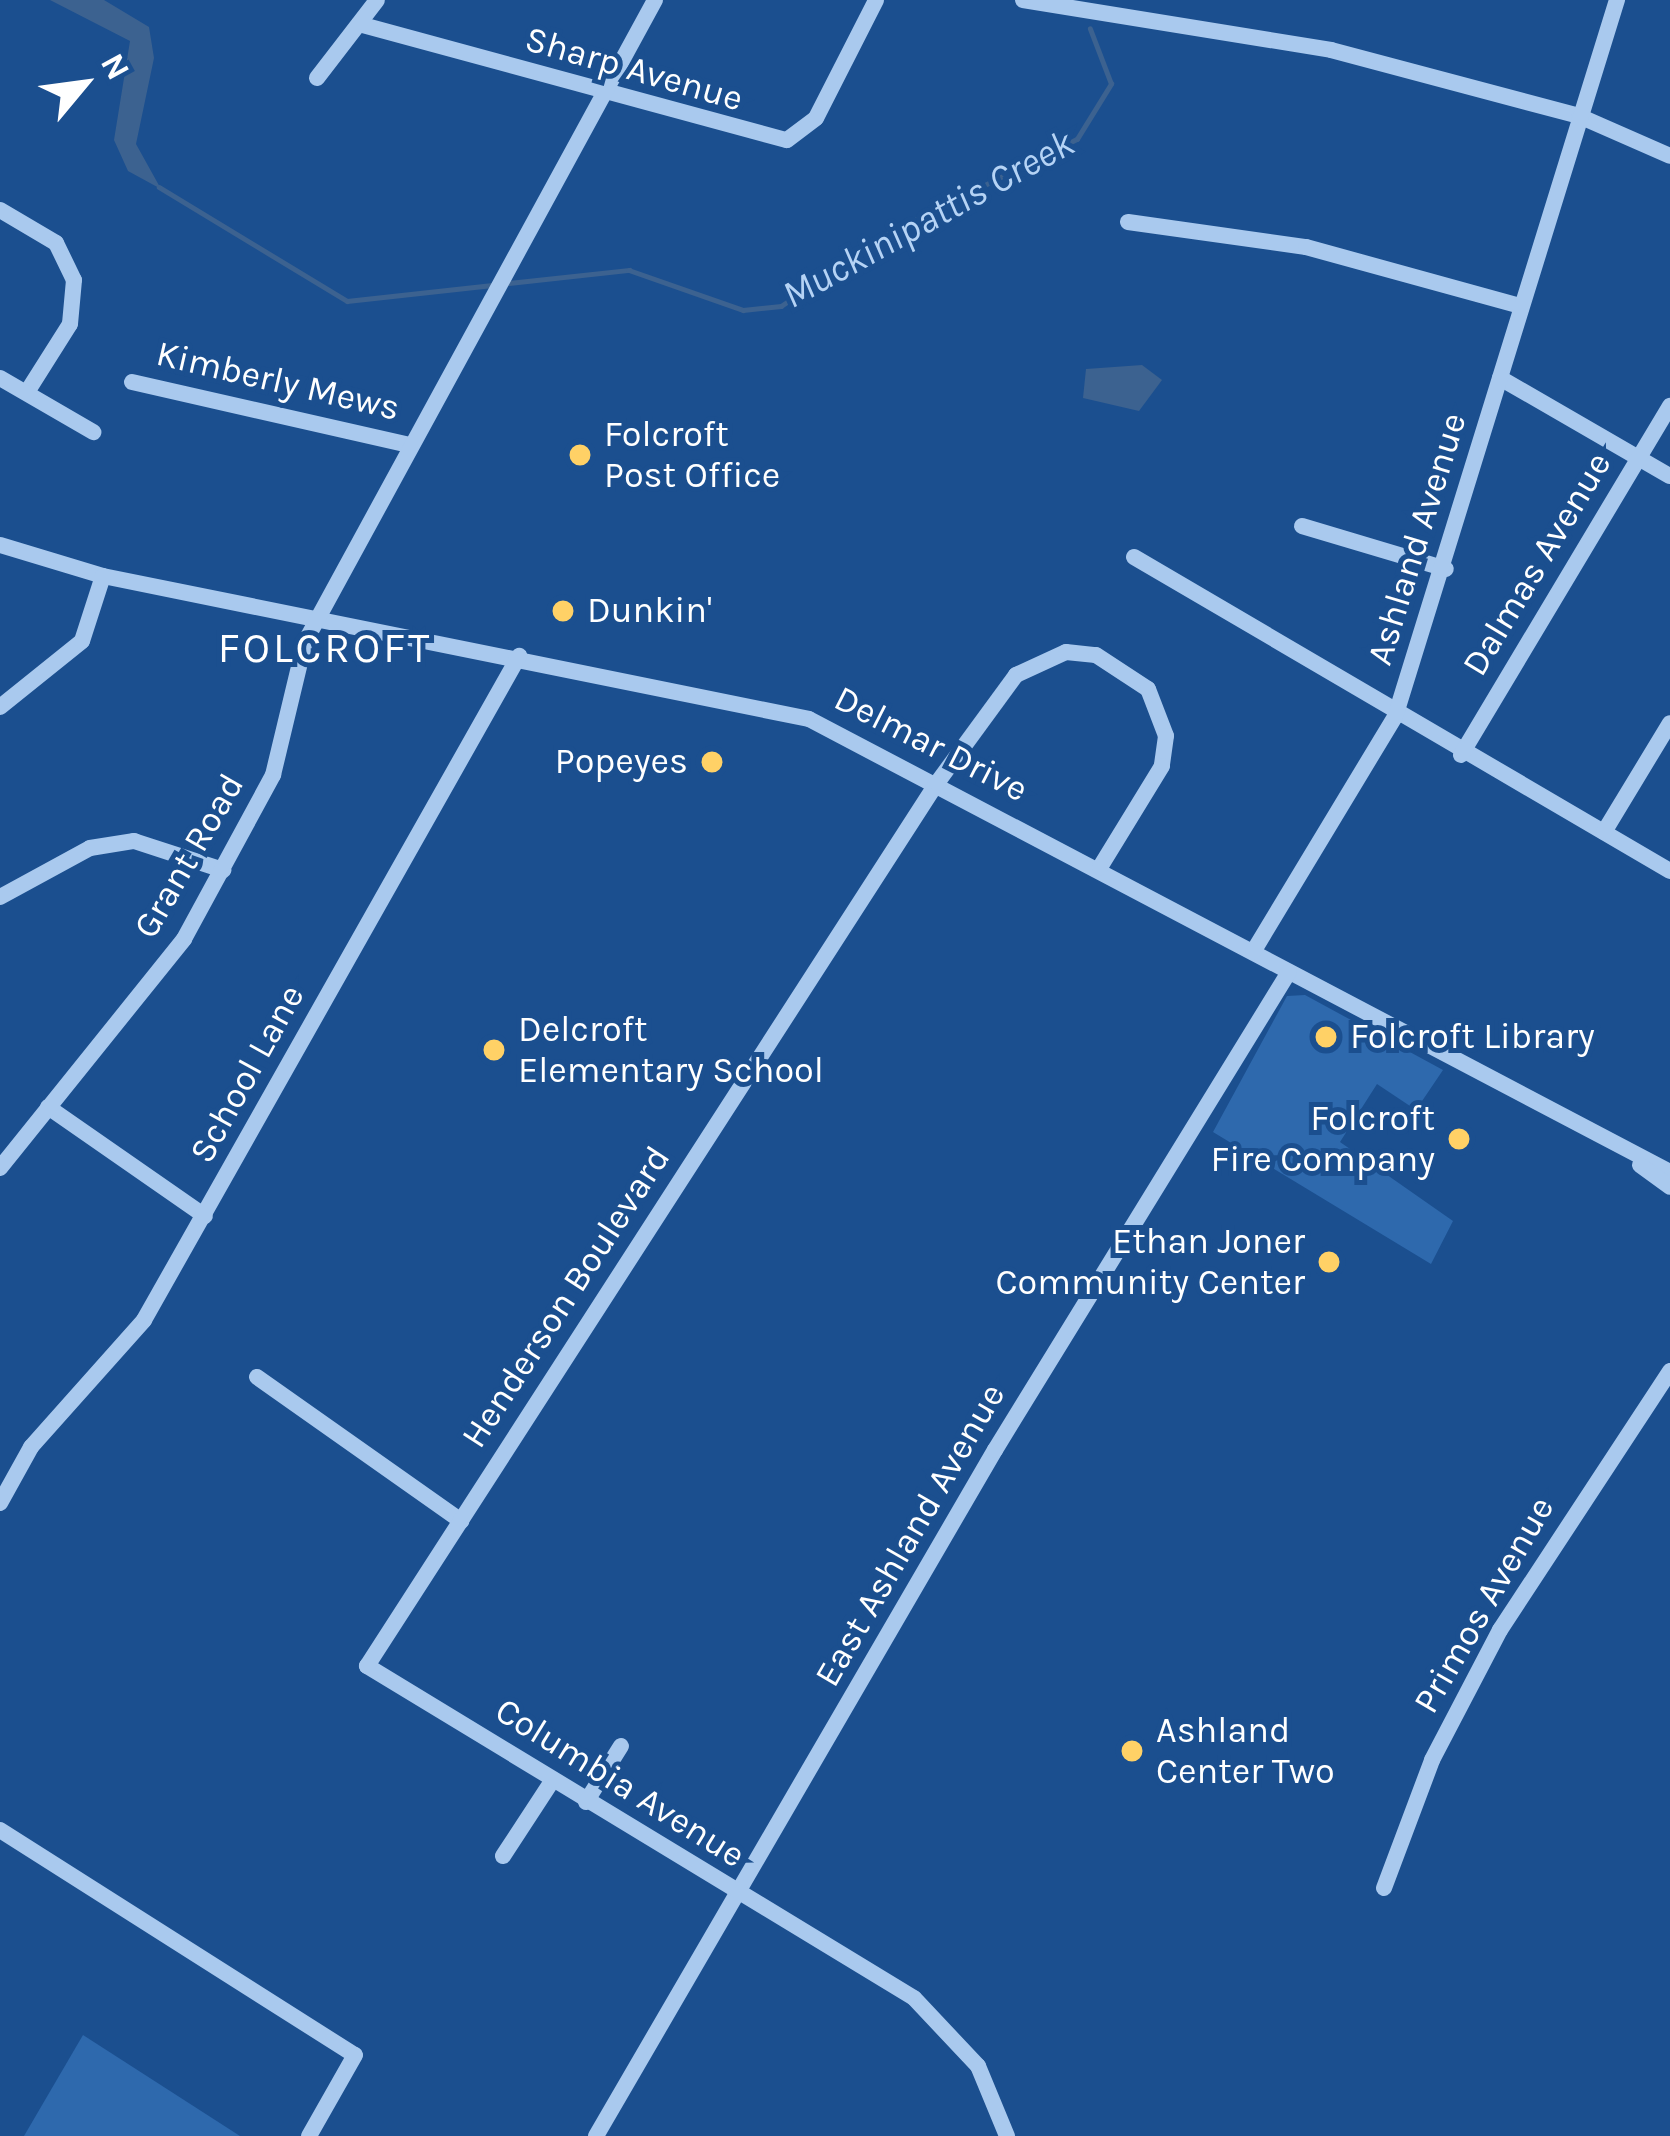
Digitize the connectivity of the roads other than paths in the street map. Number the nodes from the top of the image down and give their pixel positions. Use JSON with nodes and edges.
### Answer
{"nodes":[{"id":1,"x":377,"y":0,"type":"edge"},
{"id":2,"x":655,"y":0,"type":"edge"},
{"id":3,"x":876,"y":0,"type":"edge"},
{"id":4,"x":1023,"y":0,"type":"edge"},
{"id":5,"x":1617,"y":0,"type":"edge"},
{"id":6,"x":359,"y":24,"type":"junction"},
{"id":7,"x":317,"y":78,"type":"dead end"},
{"id":8,"x":601,"y":97,"type":"junction"},
{"id":9,"x":1579,"y":116,"type":"junction"},
{"id":10,"x":1670,"y":157,"type":"edge"},
{"id":11,"x":0,"y":210,"type":"edge"},
{"id":12,"x":1128,"y":222,"type":"dead end"},
{"id":13,"x":1517,"y":305,"type":"junction"},
{"id":14,"x":0,"y":378,"type":"edge"},
{"id":15,"x":1500,"y":378,"type":"junction"},
{"id":16,"x":132,"y":382,"type":"dead end"},
{"id":17,"x":27,"y":392,"type":"junction"},
{"id":18,"x":1670,"y":406,"type":"edge"},
{"id":19,"x":93,"y":432,"type":"dead end"},
{"id":20,"x":410,"y":445,"type":"junction"},
{"id":21,"x":1640,"y":457,"type":"junction"},
{"id":22,"x":1670,"y":476,"type":"edge"},
{"id":23,"x":1302,"y":526,"type":"dead end"},
{"id":24,"x":0,"y":545,"type":"edge"},
{"id":25,"x":1134,"y":557,"type":"dead end"},
{"id":26,"x":1446,"y":569,"type":"junction"},
{"id":27,"x":103,"y":576,"type":"junction"},
{"id":28,"x":318,"y":617,"type":"junction"},
{"id":29,"x":519,"y":656,"type":"junction"},
{"id":30,"x":0,"y":707,"type":"edge"},
{"id":31,"x":1395,"y":717,"type":"junction"},
{"id":32,"x":1670,"y":723,"type":"edge"},
{"id":33,"x":1461,"y":754,"type":"junction"},
{"id":34,"x":937,"y":783,"type":"junction"},
{"id":35,"x":1604,"y":832,"type":"junction"},
{"id":36,"x":1100,"y":867,"type":"junction"},
{"id":37,"x":223,"y":870,"type":"junction"},
{"id":38,"x":1670,"y":871,"type":"edge"},
{"id":39,"x":0,"y":897,"type":"edge"},
{"id":40,"x":1253,"y":952,"type":"junction"},
{"id":41,"x":1289,"y":972,"type":"junction"},
{"id":42,"x":48,"y":1107,"type":"junction"},
{"id":43,"x":1625,"y":1153,"type":"junction"},
{"id":44,"x":0,"y":1168,"type":"edge"},
{"id":45,"x":1670,"y":1172,"type":"edge"},
{"id":46,"x":1670,"y":1187,"type":"edge"},
{"id":47,"x":205,"y":1216,"type":"junction"},
{"id":48,"x":1670,"y":1371,"type":"edge"},
{"id":49,"x":257,"y":1377,"type":"dead end"},
{"id":50,"x":0,"y":1503,"type":"edge"},
{"id":51,"x":461,"y":1520,"type":"junction"},
{"id":52,"x":368,"y":1666,"type":"joint"},
{"id":53,"x":621,"y":1746,"type":"dead end"},
{"id":54,"x":552,"y":1780,"type":"junction"},
{"id":55,"x":586,"y":1802,"type":"junction"},
{"id":56,"x":0,"y":1830,"type":"edge"},
{"id":57,"x":503,"y":1856,"type":"dead end"},
{"id":58,"x":1384,"y":1888,"type":"dead end"},
{"id":59,"x":742,"y":1896,"type":"junction"},
{"id":60,"x":309,"y":2136,"type":"edge"},
{"id":61,"x":596,"y":2136,"type":"edge"},
{"id":62,"x":1007,"y":2136,"type":"edge"}],
"edges":[{"from":1,"to":6,"type":"street"},
{"from":2,"to":8,"type":"street","name":"Grant Road"},
{"from":3,"to":8,"type":"street","name":"Sharp Avenue"},
{"from":4,"to":9,"type":"street"},
{"from":5,"to":9,"type":"street"},
{"from":6,"to":7,"type":"street"},
{"from":6,"to":8,"type":"street","name":"Sharp Avenue"},
{"from":8,"to":20,"type":"street","name":"Grant Road"},
{"from":9,"to":10,"type":"street"},
{"from":9,"to":13,"type":"street","name":"Ashland Avenue"},
{"from":11,"to":17,"type":"street"},
{"from":12,"to":13,"type":"street"},
{"from":13,"to":15,"type":"street","name":"Ashland Avenue"},
{"from":14,"to":17,"type":"street"},
{"from":15,"to":21,"type":"street"},
{"from":15,"to":26,"type":"street","name":"Ashland Avenue"},
{"from":16,"to":20,"type":"street","name":"Kimberly Mews"},
{"from":17,"to":19,"type":"street"},
{"from":18,"to":21,"type":"street","name":"Dalmas Avenue"},
{"from":20,"to":28,"type":"street","name":"Grant Road"},
{"from":21,"to":22,"type":"street"},
{"from":21,"to":33,"type":"street","name":"Dalmas Avenue"},
{"from":23,"to":26,"type":"street"},
{"from":24,"to":27,"type":"street","name":"Delmar Drive"},
{"from":25,"to":31,"type":"street"},
{"from":26,"to":31,"type":"street","name":"Ashland Avenue"},
{"from":27,"to":28,"type":"street","name":"Delmar Drive"},
{"from":27,"to":30,"type":"street"},
{"from":28,"to":29,"type":"street","name":"Delmar Drive"},
{"from":28,"to":37,"type":"street","name":"Grant Road"},
{"from":29,"to":34,"type":"street","name":"Delmar Drive"},
{"from":29,"to":47,"type":"street","name":"School Lane"},
{"from":31,"to":33,"type":"street"},
{"from":31,"to":40,"type":"street","name":"Ashland Avenue"},
{"from":32,"to":35,"type":"street"},
{"from":33,"to":35,"type":"street"},
{"from":34,"to":36,"type":"street","name":"Delmar Drive"},
{"from":34,"to":36,"type":"street","name":"Henderson Boulevard"},
{"from":34,"to":51,"type":"street","name":"Henderson Boulevard"},
{"from":35,"to":38,"type":"street"},
{"from":36,"to":40,"type":"street","name":"Delmar Drive"},
{"from":37,"to":39,"type":"street"},
{"from":37,"to":42,"type":"street","name":"Grant Road"},
{"from":40,"to":41,"type":"street","name":"Delmar Drive"},
{"from":41,"to":43,"type":"street","name":"Delmar Drive"},
{"from":41,"to":59,"type":"street","name":"East Ashland Avenue"},
{"from":42,"to":44,"type":"street","name":"Grant Road"},
{"from":42,"to":47,"type":"street"},
{"from":43,"to":45,"type":"street","name":"Delmar Drive"},
{"from":43,"to":46,"type":"street","name":"Delmar Drive"},
{"from":47,"to":50,"type":"street","name":"School Lane"},
{"from":48,"to":58,"type":"street","name":"Primos Avenue"},
{"from":49,"to":51,"type":"street"},
{"from":51,"to":52,"type":"street","name":"Henderson Boulevard"},
{"from":52,"to":54,"type":"street","name":"Columbia Avenue"},
{"from":53,"to":55,"type":"street"},
{"from":54,"to":55,"type":"street","name":"Columbia Avenue"},
{"from":54,"to":57,"type":"street"},
{"from":55,"to":59,"type":"street","name":"Columbia Avenue"},
{"from":56,"to":60,"type":"street"},
{"from":59,"to":61,"type":"street","name":"East Ashland Avenue"},
{"from":59,"to":62,"type":"street","name":"Columbia Avenue"}]}
